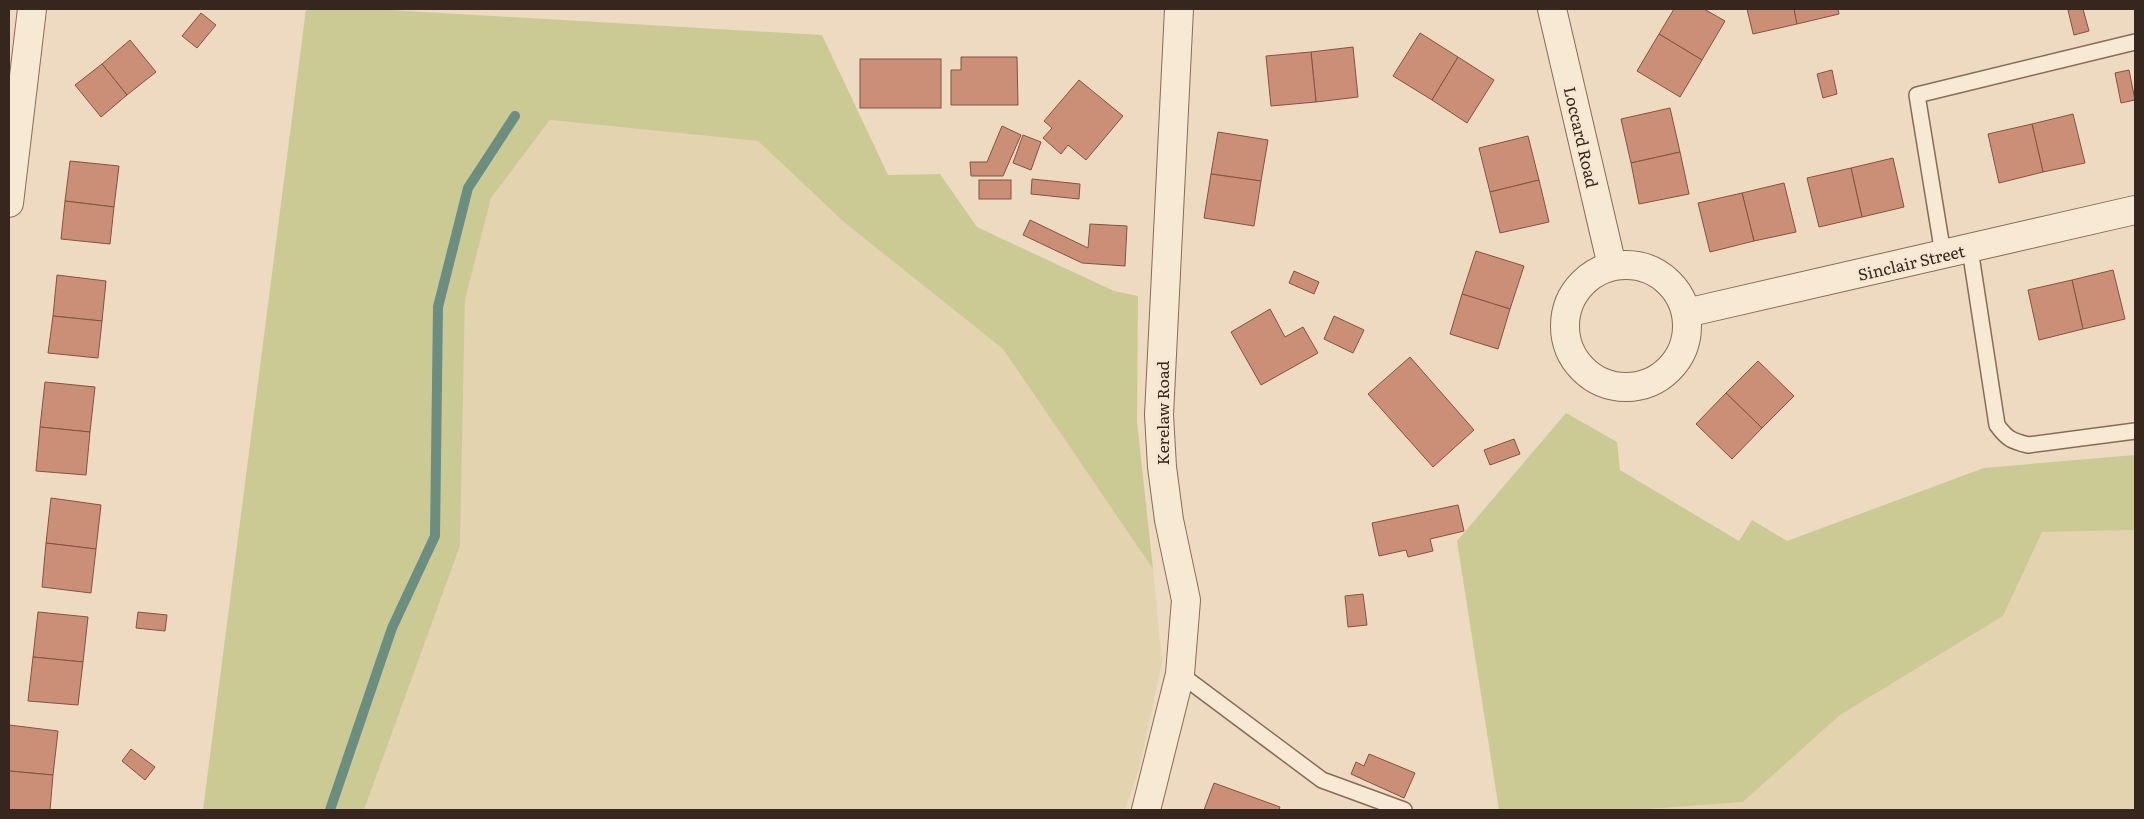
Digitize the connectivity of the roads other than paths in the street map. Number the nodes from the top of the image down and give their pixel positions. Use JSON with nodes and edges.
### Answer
{"nodes":[{"id":1,"x":32,"y":9,"type":"edge"},
{"id":2,"x":1179,"y":9,"type":"edge"},
{"id":3,"x":1552,"y":9,"type":"edge"},
{"id":4,"x":2135,"y":42,"type":"edge"},
{"id":5,"x":9,"y":202,"type":"edge"},
{"id":6,"x":2135,"y":210,"type":"edge"},
{"id":7,"x":1970,"y":249,"type":"junction"},
{"id":8,"x":1943,"y":254,"type":"junction"},
{"id":9,"x":1612,"y":266,"type":"junction"},
{"id":10,"x":1686,"y":313,"type":"junction"},
{"id":11,"x":2135,"y":431,"type":"edge"},
{"id":12,"x":1180,"y":674,"type":"junction"},
{"id":13,"x":1146,"y":810,"type":"edge"},
{"id":14,"x":1404,"y":810,"type":"edge"}],
"edges":[{"from":1,"to":5,"type":"street"},
{"from":2,"to":12,"type":"street","name":"Kerelaw Road"},
{"from":3,"to":9,"type":"street","name":"Loccard Road"},
{"from":4,"to":8,"type":"lane"},
{"from":6,"to":7,"type":"street","name":"Sinclair Street"},
{"from":7,"to":8,"type":"street","name":"Sinclair Street"},
{"from":7,"to":11,"type":"lane"},
{"from":8,"to":10,"type":"street","name":"Sinclair Street"},
{"from":9,"to":10,"type":"street"},
{"from":9,"to":10,"type":"street"},
{"from":12,"to":13,"type":"street","name":"Kerelaw Road"},
{"from":12,"to":14,"type":"lane"}]}
